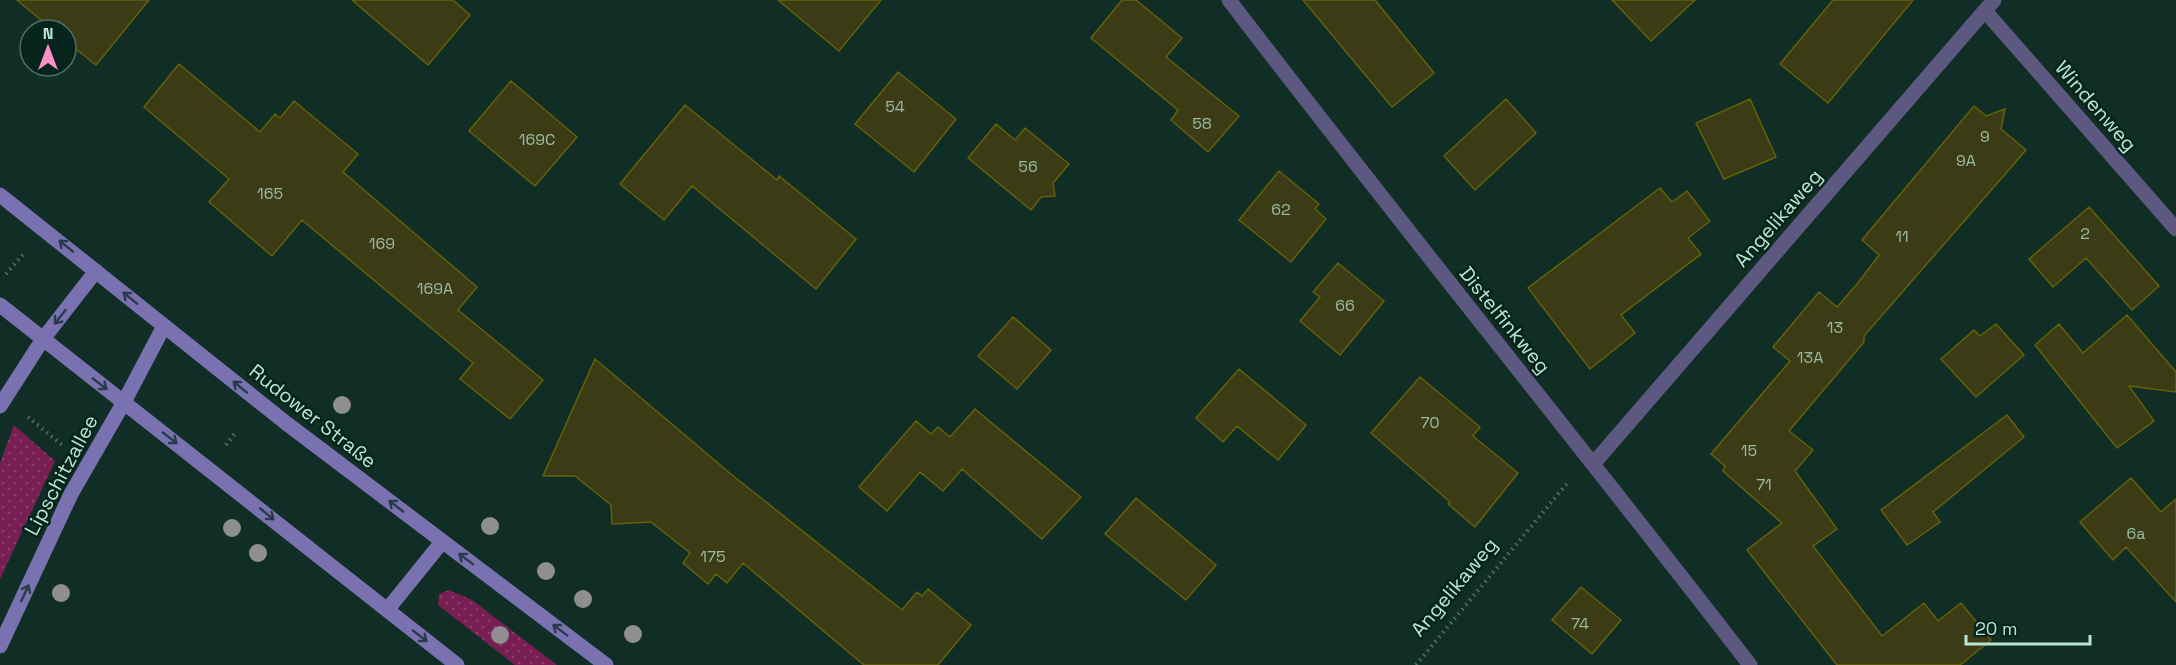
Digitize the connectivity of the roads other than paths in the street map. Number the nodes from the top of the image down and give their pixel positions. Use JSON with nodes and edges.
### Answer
{"nodes":[{"id":1,"x":1229,"y":0,"type":"edge"},
{"id":2,"x":1989,"y":5,"type":"edge"},
{"id":3,"x":0,"y":195,"type":"edge"},
{"id":4,"x":2176,"y":229,"type":"edge"},
{"id":5,"x":96,"y":271,"type":"junction"},
{"id":6,"x":0,"y":305,"type":"edge"},
{"id":7,"x":164,"y":326,"type":"junction"},
{"id":8,"x":43,"y":339,"type":"junction"},
{"id":9,"x":124,"y":402,"type":"junction"},
{"id":10,"x":0,"y":406,"type":"edge"},
{"id":11,"x":1594,"y":464,"type":"junction"},
{"id":12,"x":442,"y":542,"type":"junction"},
{"id":13,"x":387,"y":610,"type":"junction"},
{"id":14,"x":0,"y":646,"type":"edge"},
{"id":15,"x":457,"y":665,"type":"edge"},
{"id":16,"x":606,"y":665,"type":"edge"},
{"id":17,"x":1750,"y":665,"type":"edge"}],
"edges":[{"from":1,"to":11,"type":"street","name":"Distelfinkweg"},
{"from":2,"to":4,"type":"street","name":"Windenweg"},
{"from":2,"to":11,"type":"street","name":"Angelikaweg"},
{"from":5,"to":3,"type":"main road","name":"Rudower Straße","one_way":true},
{"from":7,"to":5,"type":"main road","name":"Rudower Straße","one_way":true},
{"from":5,"to":8,"type":"main road","one_way":true},
{"from":6,"to":8,"type":"main road"},
{"from":7,"to":9,"type":"main road","name":"Lipschitzallee"},
{"from":12,"to":7,"type":"main road","name":"Rudower Straße","one_way":true},
{"from":8,"to":9,"type":"main road","one_way":true},
{"from":8,"to":10,"type":"main road"},
{"from":9,"to":13,"type":"main road","one_way":true},
{"from":14,"to":9,"type":"main road","name":"Lipschitzallee","one_way":true},
{"from":11,"to":17,"type":"street","name":"Distelfinkweg"},
{"from":12,"to":13,"type":"main road"},
{"from":16,"to":12,"type":"main road","name":"Rudower Straße","one_way":true},
{"from":13,"to":15,"type":"main road","one_way":true}]}
